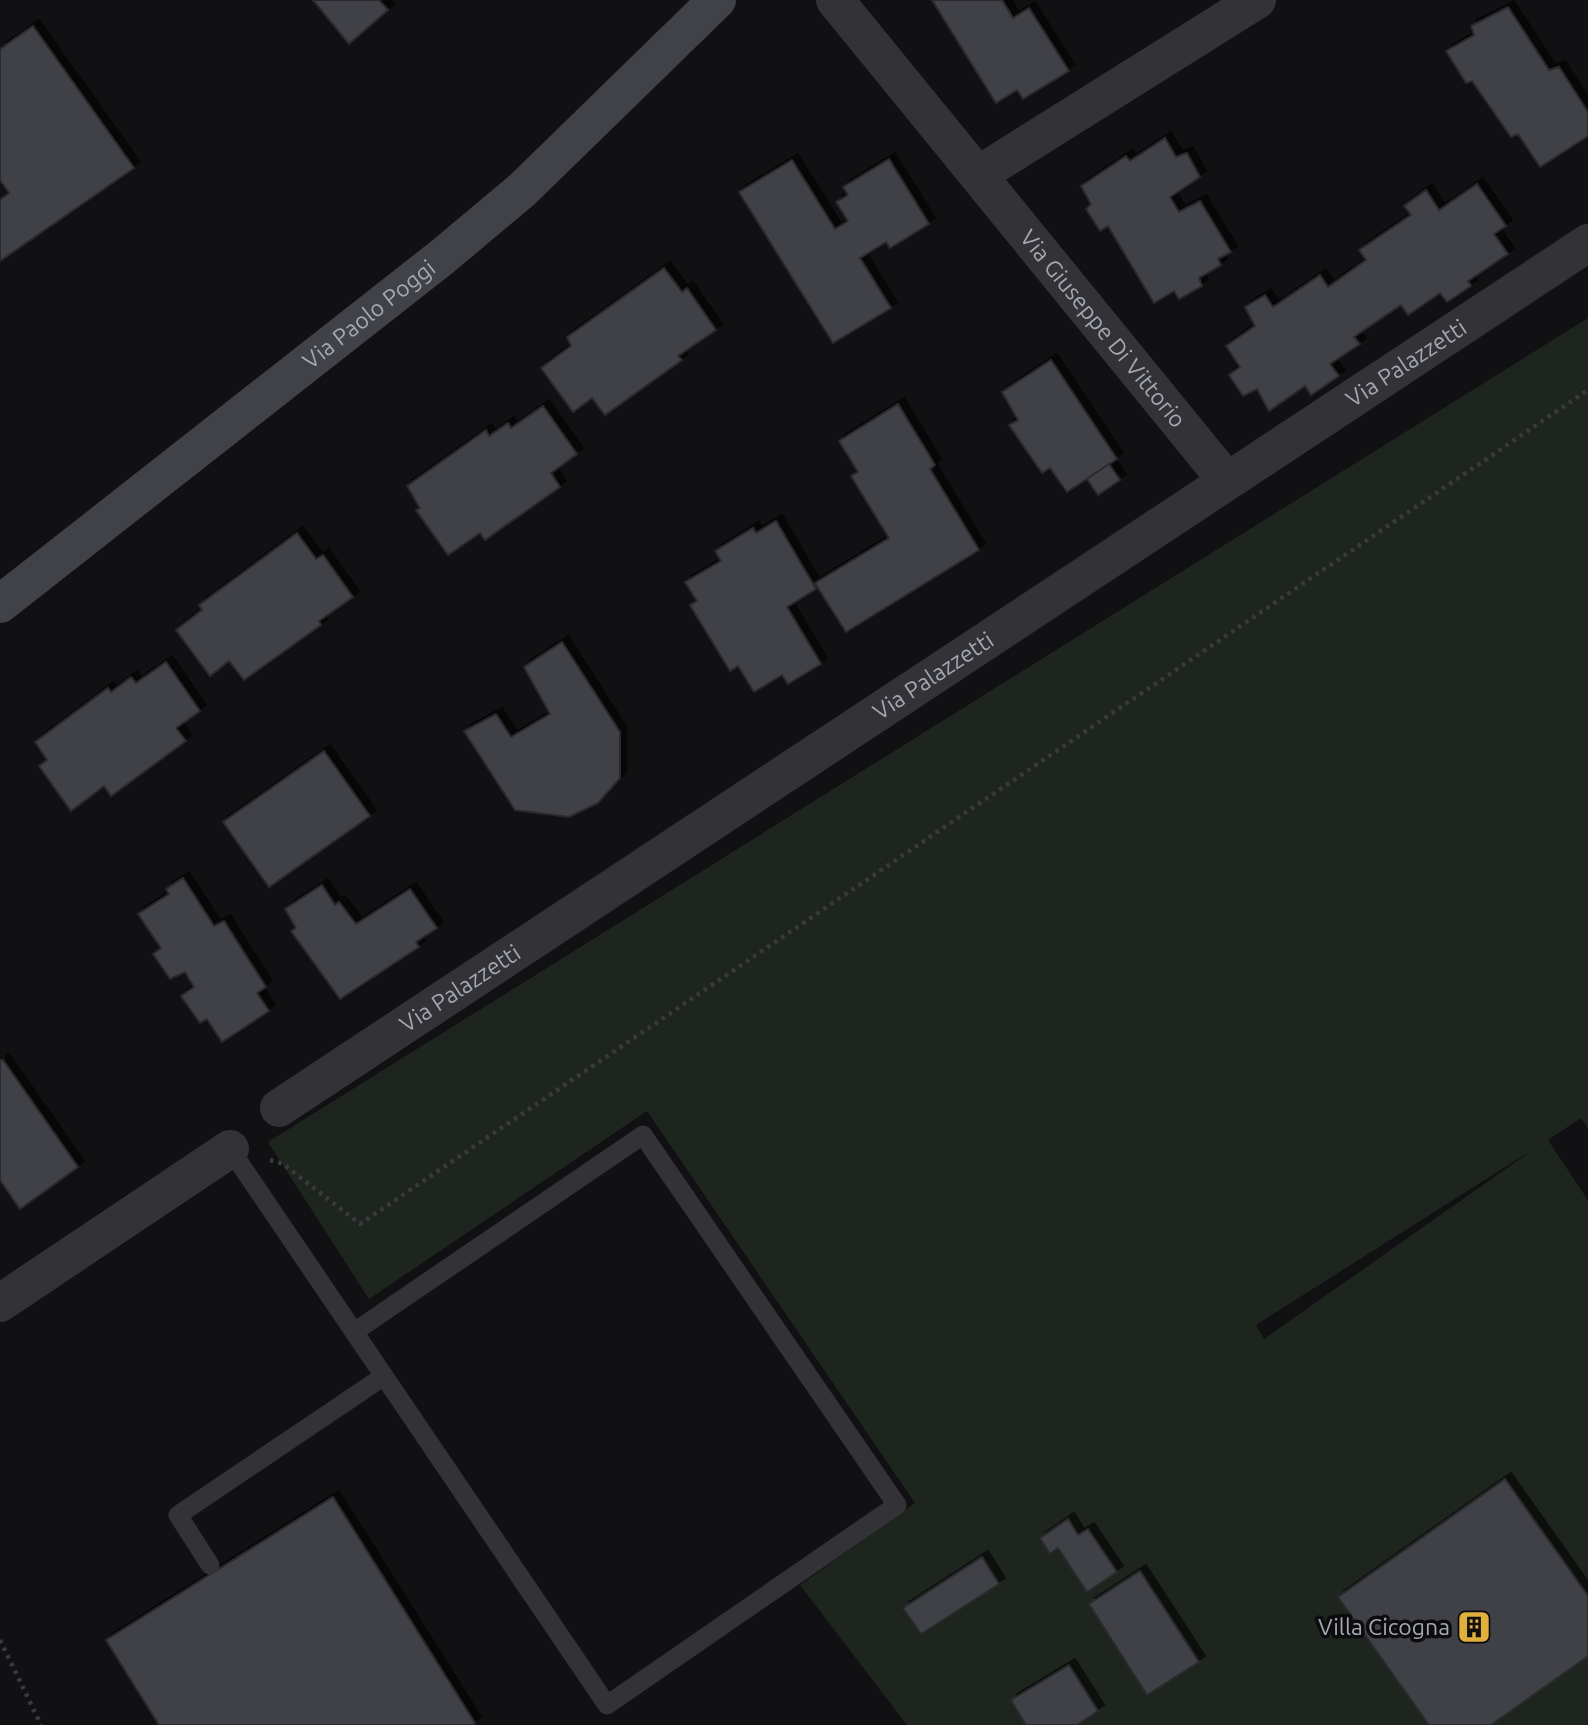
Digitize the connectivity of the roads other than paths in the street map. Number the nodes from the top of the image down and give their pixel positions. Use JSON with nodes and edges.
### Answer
{"nodes":[{"id":1,"x":717,"y":0,"type":"edge"},
{"id":2,"x":835,"y":0,"type":"edge"},
{"id":3,"x":1256,"y":0,"type":"edge"},
{"id":4,"x":978,"y":175,"type":"junction"},
{"id":5,"x":1588,"y":243,"type":"edge"},
{"id":6,"x":1227,"y":481,"type":"junction"},
{"id":7,"x":0,"y":604,"type":"edge"},
{"id":8,"x":279,"y":1108,"type":"dead end"},
{"id":9,"x":230,"y":1149,"type":"joint"},
{"id":10,"x":0,"y":1303,"type":"edge"},
{"id":11,"x":354,"y":1332,"type":"junction"},
{"id":12,"x":384,"y":1376,"type":"junction"},
{"id":13,"x":210,"y":1565,"type":"dead end"}],
"edges":[{"from":1,"to":7,"type":"main road","name":"Via Paolo Poggi"},
{"from":2,"to":4,"type":"street","name":"Via Giuseppe Di Vittorio"},
{"from":3,"to":4,"type":"street"},
{"from":4,"to":6,"type":"street","name":"Via Giuseppe Di Vittorio"},
{"from":5,"to":6,"type":"street","name":"Via Palazzetti"},
{"from":6,"to":8,"type":"street","name":"Via Palazzetti"},
{"from":9,"to":10,"type":"street"},
{"from":9,"to":11,"type":"lane"},
{"from":11,"to":12,"type":"lane"},
{"from":11,"to":12,"type":"lane"},
{"from":12,"to":13,"type":"lane"}]}
